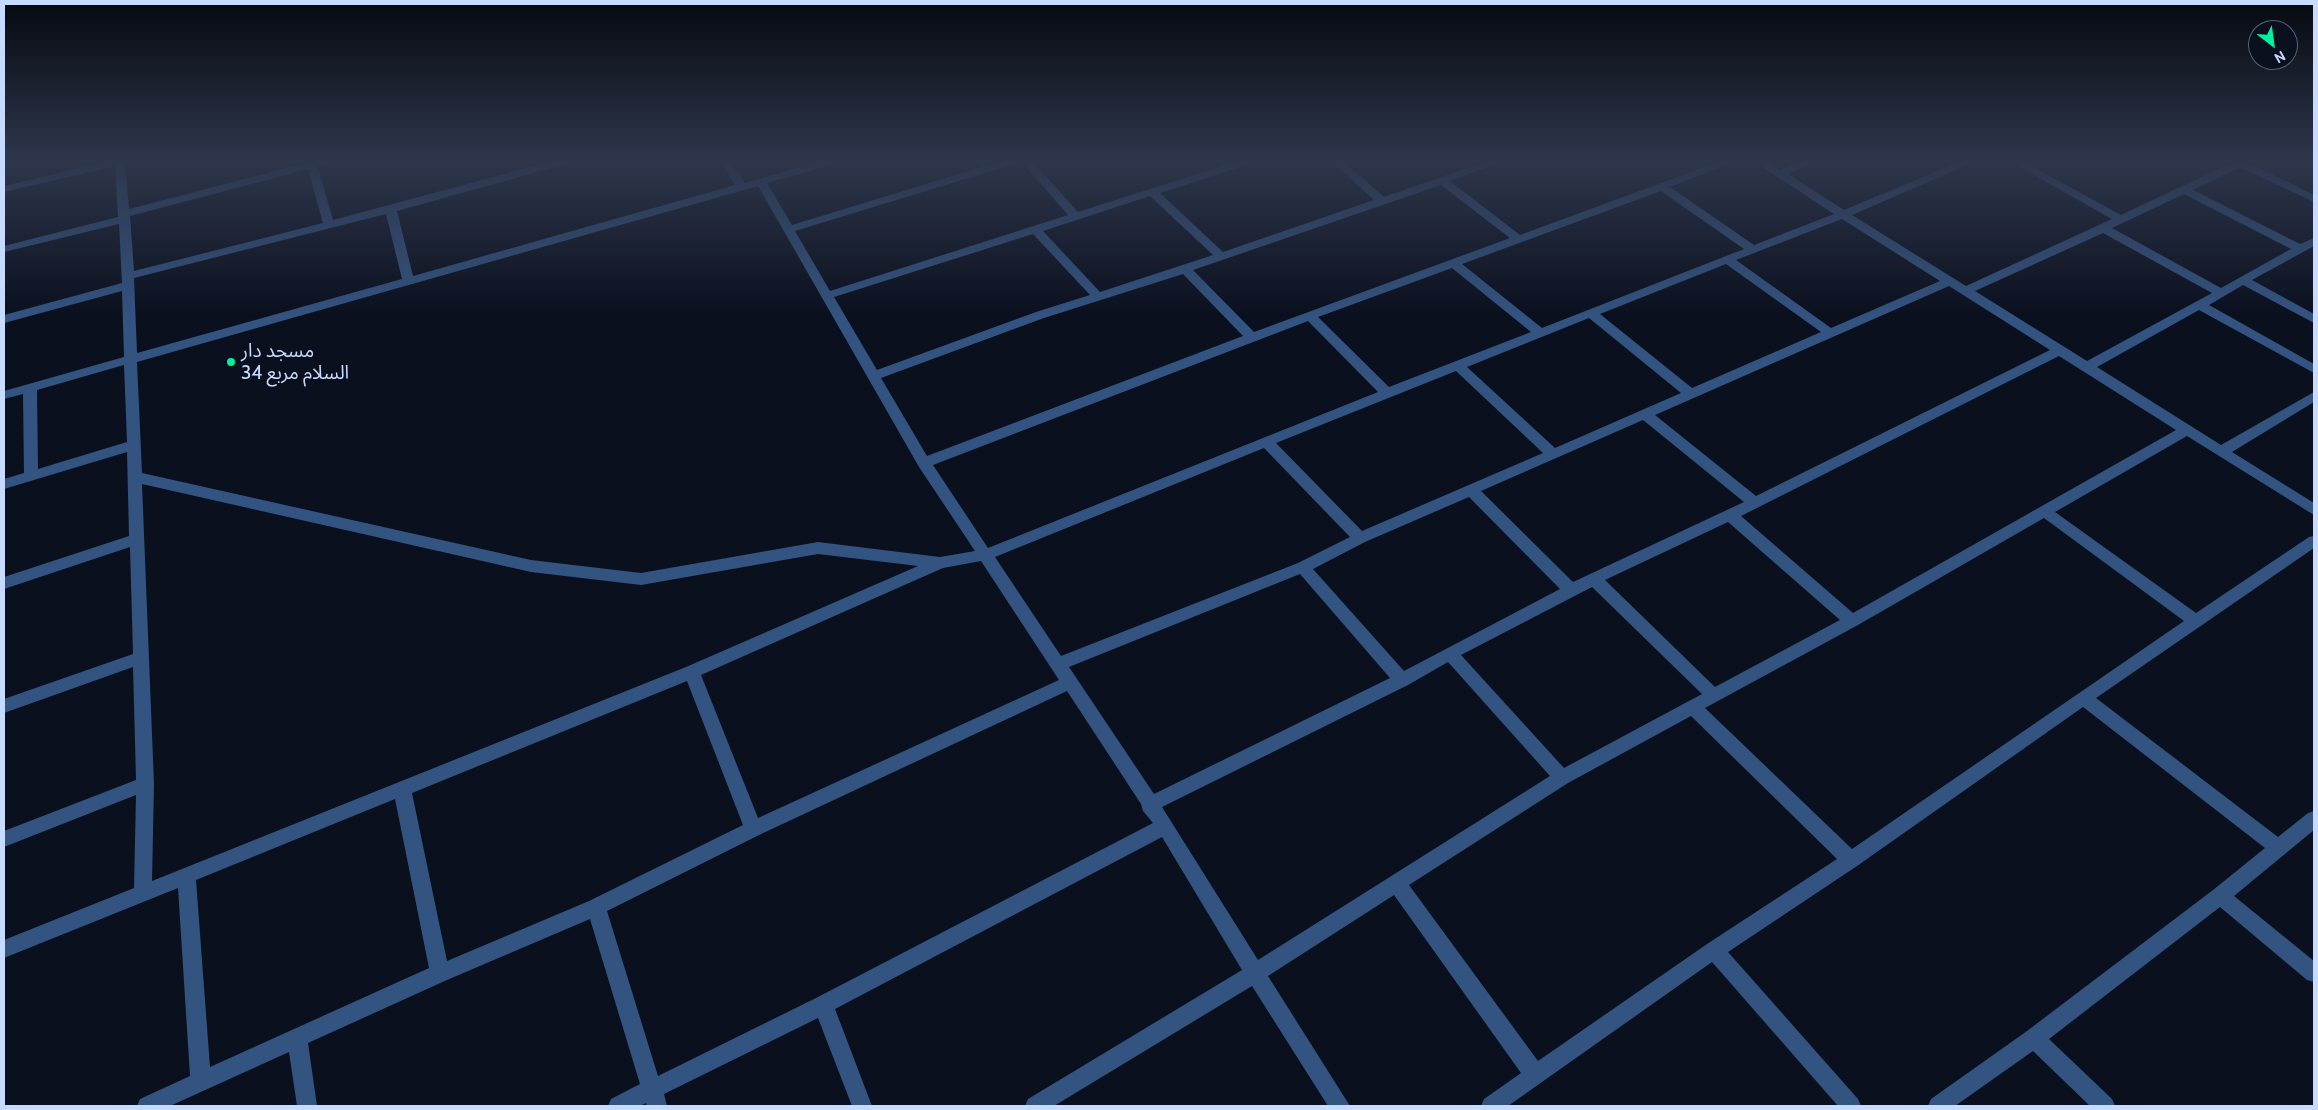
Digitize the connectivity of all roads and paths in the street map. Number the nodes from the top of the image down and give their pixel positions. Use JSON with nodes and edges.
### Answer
{"nodes":[{"id":1,"x":125,"y":214,"type":"edge"},
{"id":2,"x":137,"y":214,"type":"edge"},
{"id":3,"x":326,"y":214,"type":"edge"},
{"id":4,"x":372,"y":214,"type":"edge"},
{"id":5,"x":392,"y":214,"type":"edge"},
{"id":6,"x":646,"y":214,"type":"edge"},
{"id":7,"x":781,"y":214,"type":"edge"},
{"id":8,"x":841,"y":214,"type":"edge"},
{"id":9,"x":1082,"y":214,"type":"edge"},
{"id":10,"x":1176,"y":214,"type":"edge"},
{"id":11,"x":1345,"y":214,"type":"edge"},
{"id":12,"x":1485,"y":214,"type":"edge"},
{"id":13,"x":1588,"y":214,"type":"edge"},
{"id":14,"x":1701,"y":214,"type":"edge"},
{"id":15,"x":1844,"y":214,"type":"joint"},
{"id":16,"x":2111,"y":214,"type":"edge"},
{"id":17,"x":2131,"y":214,"type":"edge"},
{"id":18,"x":2231,"y":214,"type":"edge"},
{"id":19,"x":1075,"y":216,"type":"joint"},
{"id":20,"x":125,"y":217,"type":"junction"},
{"id":21,"x":2120,"y":219,"type":"junction"},
{"id":22,"x":329,"y":225,"type":"junction"},
{"id":23,"x":1035,"y":228,"type":"junction"},
{"id":24,"x":2103,"y":228,"type":"junction"},
{"id":25,"x":791,"y":229,"type":"junction"},
{"id":26,"x":1518,"y":239,"type":"junction"},
{"id":27,"x":2314,"y":241,"type":"edge"},
{"id":28,"x":4,"y":249,"type":"edge"},
{"id":29,"x":1752,"y":249,"type":"junction"},
{"id":30,"x":2300,"y":249,"type":"junction"},
{"id":31,"x":1221,"y":256,"type":"junction"},
{"id":32,"x":1728,"y":260,"type":"junction"},
{"id":33,"x":1454,"y":263,"type":"junction"},
{"id":34,"x":1186,"y":268,"type":"junction"},
{"id":35,"x":408,"y":280,"type":"junction"},
{"id":36,"x":128,"y":281,"type":"junction"},
{"id":37,"x":1950,"y":281,"type":"junction"},
{"id":38,"x":2244,"y":281,"type":"junction"},
{"id":39,"x":1964,"y":291,"type":"junction"},
{"id":40,"x":2220,"y":292,"type":"junction"},
{"id":41,"x":826,"y":296,"type":"junction"},
{"id":42,"x":1098,"y":297,"type":"junction"},
{"id":43,"x":2198,"y":304,"type":"junction"},
{"id":44,"x":1592,"y":314,"type":"junction"},
{"id":45,"x":1310,"y":316,"type":"junction"},
{"id":46,"x":4,"y":319,"type":"edge"},
{"id":47,"x":2314,"y":319,"type":"edge"},
{"id":48,"x":1830,"y":332,"type":"junction"},
{"id":49,"x":1540,"y":333,"type":"junction"},
{"id":50,"x":1252,"y":337,"type":"junction"},
{"id":51,"x":2060,"y":350,"type":"junction"},
{"id":52,"x":131,"y":358,"type":"junction"},
{"id":53,"x":1458,"y":366,"type":"junction"},
{"id":54,"x":2087,"y":367,"type":"junction"},
{"id":55,"x":2314,"y":369,"type":"edge"},
{"id":56,"x":873,"y":376,"type":"junction"},
{"id":57,"x":30,"y":388,"type":"junction"},
{"id":58,"x":1387,"y":393,"type":"junction"},
{"id":59,"x":1690,"y":394,"type":"junction"},
{"id":60,"x":4,"y":395,"type":"edge"},
{"id":61,"x":2314,"y":396,"type":"edge"},
{"id":62,"x":1645,"y":414,"type":"junction"},
{"id":63,"x":2187,"y":430,"type":"junction"},
{"id":64,"x":1267,"y":442,"type":"junction"},
{"id":65,"x":134,"y":445,"type":"junction"},
{"id":66,"x":2221,"y":452,"type":"junction"},
{"id":67,"x":1554,"y":454,"type":"junction"},
{"id":68,"x":924,"y":463,"type":"junction"},
{"id":69,"x":31,"y":476,"type":"junction"},
{"id":70,"x":135,"y":477,"type":"junction"},
{"id":71,"x":4,"y":484,"type":"edge"},
{"id":72,"x":1471,"y":490,"type":"junction"},
{"id":73,"x":1755,"y":504,"type":"junction"},
{"id":74,"x":2314,"y":510,"type":"edge"},
{"id":75,"x":2045,"y":512,"type":"junction"},
{"id":76,"x":1730,"y":515,"type":"junction"},
{"id":77,"x":1360,"y":538,"type":"junction"},
{"id":78,"x":137,"y":539,"type":"junction"},
{"id":79,"x":2314,"y":541,"type":"edge"},
{"id":80,"x":985,"y":555,"type":"junction"},
{"id":81,"x":940,"y":563,"type":"junction"},
{"id":82,"x":1303,"y":567,"type":"junction"},
{"id":83,"x":1595,"y":580,"type":"junction"},
{"id":84,"x":4,"y":583,"type":"edge"},
{"id":85,"x":1571,"y":590,"type":"junction"},
{"id":86,"x":1852,"y":621,"type":"junction"},
{"id":87,"x":2197,"y":622,"type":"junction"},
{"id":88,"x":1450,"y":653,"type":"junction"},
{"id":89,"x":141,"y":658,"type":"junction"},
{"id":90,"x":1057,"y":666,"type":"junction"},
{"id":91,"x":692,"y":672,"type":"junction"},
{"id":92,"x":1402,"y":680,"type":"junction"},
{"id":93,"x":1069,"y":683,"type":"junction"},
{"id":94,"x":1714,"y":696,"type":"junction"},
{"id":95,"x":2083,"y":698,"type":"junction"},
{"id":96,"x":4,"y":706,"type":"edge"},
{"id":97,"x":1694,"y":708,"type":"junction"},
{"id":98,"x":1562,"y":778,"type":"junction"},
{"id":99,"x":145,"y":784,"type":"junction"},
{"id":100,"x":402,"y":788,"type":"junction"},
{"id":101,"x":1149,"y":805,"type":"junction"},
{"id":102,"x":2314,"y":819,"type":"edge"},
{"id":103,"x":1165,"y":826,"type":"junction"},
{"id":104,"x":752,"y":829,"type":"junction"},
{"id":105,"x":4,"y":838,"type":"edge"},
{"id":106,"x":2278,"y":848,"type":"junction"},
{"id":107,"x":1851,"y":860,"type":"junction"},
{"id":108,"x":186,"y":875,"type":"junction"},
{"id":109,"x":1396,"y":884,"type":"junction"},
{"id":110,"x":144,"y":892,"type":"junction"},
{"id":111,"x":2220,"y":896,"type":"junction"},
{"id":112,"x":596,"y":907,"type":"junction"},
{"id":113,"x":4,"y":949,"type":"edge"},
{"id":114,"x":1714,"y":950,"type":"junction"},
{"id":115,"x":440,"y":973,"type":"junction"},
{"id":116,"x":1254,"y":973,"type":"junction"},
{"id":117,"x":2314,"y":973,"type":"edge"},
{"id":118,"x":823,"y":1005,"type":"junction"},
{"id":119,"x":297,"y":1038,"type":"junction"},
{"id":120,"x":2034,"y":1038,"type":"junction"},
{"id":121,"x":1536,"y":1076,"type":"junction"},
{"id":122,"x":201,"y":1082,"type":"junction"},
{"id":123,"x":655,"y":1097,"type":"edge"},
{"id":124,"x":148,"y":1106,"type":"edge"},
{"id":125,"x":306,"y":1106,"type":"edge"},
{"id":126,"x":618,"y":1106,"type":"edge"},
{"id":127,"x":862,"y":1106,"type":"edge"},
{"id":128,"x":1035,"y":1106,"type":"edge"},
{"id":129,"x":1340,"y":1106,"type":"edge"},
{"id":130,"x":1491,"y":1106,"type":"edge"},
{"id":131,"x":1851,"y":1106,"type":"edge"},
{"id":132,"x":1938,"y":1106,"type":"edge"},
{"id":133,"x":2105,"y":1106,"type":"edge"}],
"edges":[{"from":1,"to":20,"type":"street"},
{"from":2,"to":20,"type":"street"},
{"from":3,"to":22,"type":"street"},
{"from":4,"to":22,"type":"street"},
{"from":5,"to":35,"type":"street"},
{"from":6,"to":35,"type":"street"},
{"from":7,"to":25,"type":"street"},
{"from":8,"to":25,"type":"street"},
{"from":9,"to":19,"type":"street"},
{"from":10,"to":31,"type":"street"},
{"from":11,"to":31,"type":"street"},
{"from":12,"to":26,"type":"street"},
{"from":13,"to":26,"type":"street"},
{"from":14,"to":29,"type":"street"},
{"from":15,"to":29,"type":"street"},
{"from":15,"to":37,"type":"street"},
{"from":16,"to":21,"type":"street"},
{"from":17,"to":21,"type":"street"},
{"from":18,"to":30,"type":"street"},
{"from":19,"to":23,"type":"street"},
{"from":20,"to":28,"type":"street"},
{"from":20,"to":36,"type":"street"},
{"from":21,"to":24,"type":"street"},
{"from":22,"to":36,"type":"street"},
{"from":23,"to":41,"type":"street"},
{"from":23,"to":42,"type":"street"},
{"from":24,"to":39,"type":"street"},
{"from":24,"to":40,"type":"street"},
{"from":25,"to":41,"type":"street"},
{"from":26,"to":33,"type":"street"},
{"from":27,"to":30,"type":"street"},
{"from":29,"to":32,"type":"street"},
{"from":30,"to":38,"type":"street"},
{"from":31,"to":34,"type":"street"},
{"from":32,"to":44,"type":"street"},
{"from":32,"to":48,"type":"street"},
{"from":33,"to":45,"type":"street"},
{"from":33,"to":49,"type":"street"},
{"from":34,"to":42,"type":"street"},
{"from":34,"to":50,"type":"street"},
{"from":35,"to":52,"type":"street"},
{"from":36,"to":46,"type":"street"},
{"from":36,"to":52,"type":"street"},
{"from":37,"to":39,"type":"street"},
{"from":37,"to":48,"type":"street"},
{"from":38,"to":40,"type":"street"},
{"from":38,"to":47,"type":"street"},
{"from":39,"to":51,"type":"street"},
{"from":40,"to":43,"type":"street"},
{"from":41,"to":56,"type":"street"},
{"from":42,"to":56,"type":"street"},
{"from":43,"to":54,"type":"street"},
{"from":43,"to":55,"type":"street"},
{"from":44,"to":49,"type":"street"},
{"from":44,"to":59,"type":"street"},
{"from":45,"to":50,"type":"street"},
{"from":45,"to":58,"type":"street"},
{"from":48,"to":59,"type":"street"},
{"from":49,"to":53,"type":"street"},
{"from":50,"to":68,"type":"street"},
{"from":51,"to":54,"type":"street"},
{"from":51,"to":73,"type":"street"},
{"from":52,"to":57,"type":"street"},
{"from":52,"to":65,"type":"street"},
{"from":53,"to":58,"type":"street"},
{"from":53,"to":67,"type":"street"},
{"from":54,"to":63,"type":"street"},
{"from":56,"to":68,"type":"street"},
{"from":57,"to":60,"type":"street"},
{"from":57,"to":69,"type":"street"},
{"from":58,"to":64,"type":"street"},
{"from":59,"to":62,"type":"street"},
{"from":61,"to":66,"type":"street"},
{"from":62,"to":67,"type":"street"},
{"from":62,"to":73,"type":"street"},
{"from":63,"to":66,"type":"street"},
{"from":63,"to":75,"type":"street"},
{"from":64,"to":77,"type":"street"},
{"from":64,"to":80,"type":"street"},
{"from":65,"to":69,"type":"street"},
{"from":65,"to":70,"type":"street"},
{"from":66,"to":74,"type":"street"},
{"from":67,"to":72,"type":"street"},
{"from":68,"to":80,"type":"street"},
{"from":69,"to":71,"type":"street"},
{"from":70,"to":78,"type":"street"},
{"from":70,"to":81,"type":"street"},
{"from":72,"to":77,"type":"street"},
{"from":72,"to":85,"type":"street"},
{"from":73,"to":76,"type":"street"},
{"from":75,"to":86,"type":"street"},
{"from":75,"to":87,"type":"street"},
{"from":76,"to":83,"type":"street"},
{"from":76,"to":86,"type":"street"},
{"from":77,"to":82,"type":"street"},
{"from":78,"to":84,"type":"street"},
{"from":78,"to":89,"type":"street"},
{"from":79,"to":87,"type":"street"},
{"from":80,"to":81,"type":"street"},
{"from":80,"to":90,"type":"street"},
{"from":81,"to":91,"type":"street"},
{"from":82,"to":90,"type":"street"},
{"from":82,"to":92,"type":"street"},
{"from":83,"to":85,"type":"street"},
{"from":83,"to":94,"type":"street"},
{"from":85,"to":88,"type":"street"},
{"from":86,"to":94,"type":"street"},
{"from":87,"to":95,"type":"street"},
{"from":88,"to":92,"type":"street"},
{"from":88,"to":98,"type":"street"},
{"from":89,"to":96,"type":"street"},
{"from":89,"to":99,"type":"street"},
{"from":90,"to":93,"type":"street"},
{"from":91,"to":100,"type":"street"},
{"from":91,"to":104,"type":"street"},
{"from":92,"to":101,"type":"street"},
{"from":93,"to":101,"type":"street"},
{"from":93,"to":104,"type":"street"},
{"from":94,"to":97,"type":"street"},
{"from":95,"to":106,"type":"street"},
{"from":95,"to":107,"type":"street"},
{"from":97,"to":98,"type":"street"},
{"from":97,"to":107,"type":"street"},
{"from":98,"to":109,"type":"street"},
{"from":99,"to":105,"type":"street"},
{"from":99,"to":110,"type":"street"},
{"from":100,"to":108,"type":"street"},
{"from":100,"to":115,"type":"street"},
{"from":101,"to":103,"type":"street"},
{"from":102,"to":106,"type":"street"},
{"from":103,"to":116,"type":"street"},
{"from":103,"to":118,"type":"street"},
{"from":104,"to":112,"type":"street"},
{"from":106,"to":111,"type":"street"},
{"from":107,"to":114,"type":"street"},
{"from":108,"to":110,"type":"street"},
{"from":108,"to":122,"type":"street"},
{"from":109,"to":116,"type":"street"},
{"from":109,"to":121,"type":"street"},
{"from":110,"to":113,"type":"street"},
{"from":111,"to":117,"type":"street"},
{"from":111,"to":120,"type":"street"},
{"from":112,"to":115,"type":"street"},
{"from":112,"to":123,"type":"street"},
{"from":114,"to":121,"type":"street"},
{"from":114,"to":131,"type":"street"},
{"from":115,"to":119,"type":"street"},
{"from":116,"to":128,"type":"street"},
{"from":116,"to":129,"type":"street"},
{"from":118,"to":123,"type":"street"},
{"from":118,"to":127,"type":"street"},
{"from":119,"to":122,"type":"street"},
{"from":119,"to":125,"type":"street"},
{"from":120,"to":132,"type":"street"},
{"from":120,"to":133,"type":"street"},
{"from":121,"to":130,"type":"street"},
{"from":122,"to":124,"type":"street"},
{"from":123,"to":126,"type":"street"}]}
